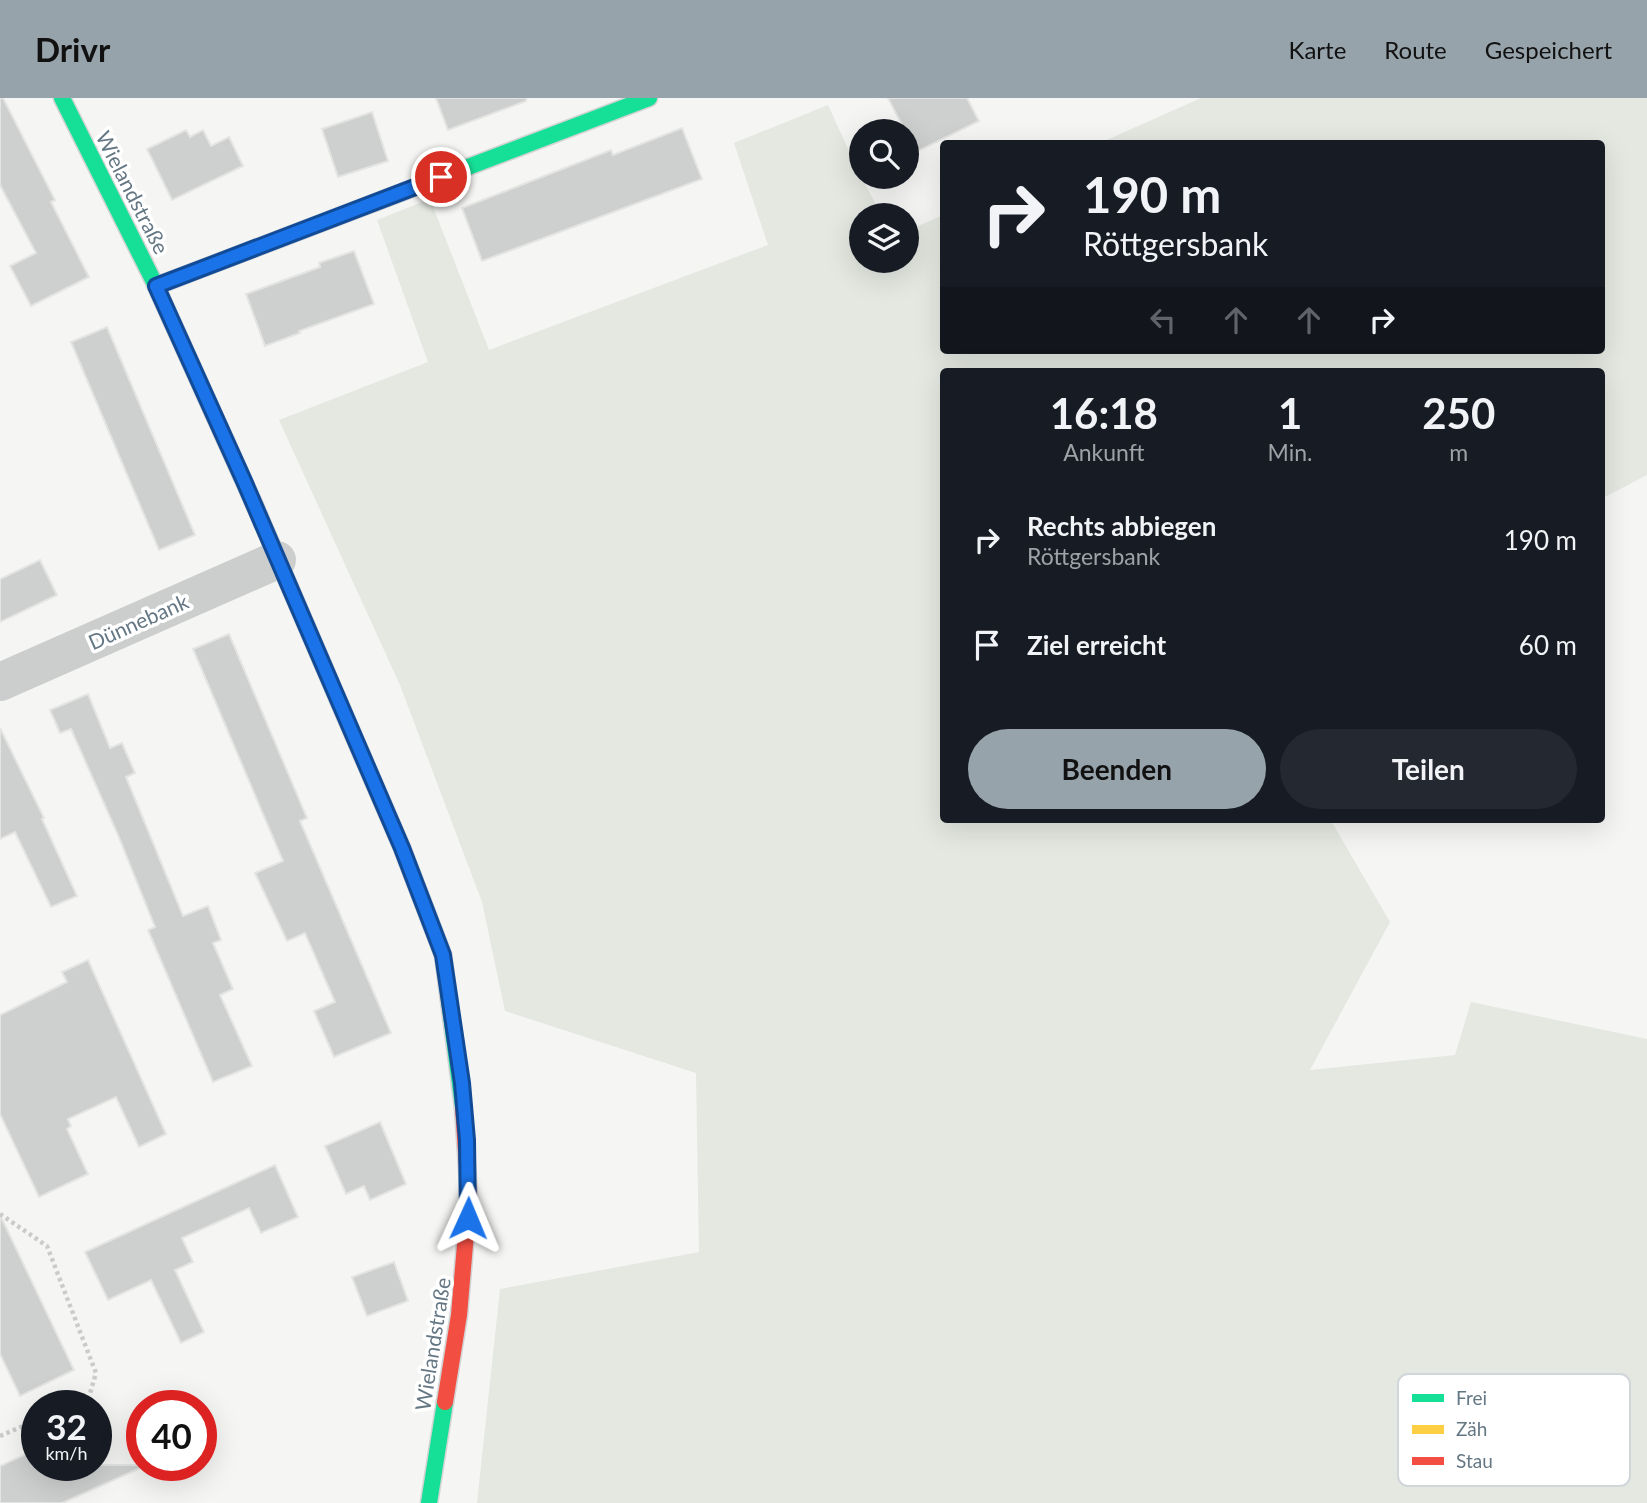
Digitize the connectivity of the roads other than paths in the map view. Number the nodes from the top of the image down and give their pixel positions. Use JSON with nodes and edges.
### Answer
{"nodes":[{"id":1,"x":62,"y":98,"type":"edge"},
{"id":2,"x":649,"y":98,"type":"edge"},
{"id":3,"x":156,"y":286,"type":"junction"},
{"id":4,"x":277,"y":560,"type":"junction"},
{"id":5,"x":0,"y":682,"type":"edge"},
{"id":6,"x":429,"y":1503,"type":"edge"}],
"edges":[{"from":1,"to":3,"type":"street","name":"Wielandstraße"},
{"from":2,"to":3,"type":"street"},
{"from":3,"to":4,"type":"street","name":"Wielandstraße"},
{"from":4,"to":5,"type":"street","name":"Dünnebank"},
{"from":4,"to":6,"type":"street","name":"Wielandstraße"}]}
